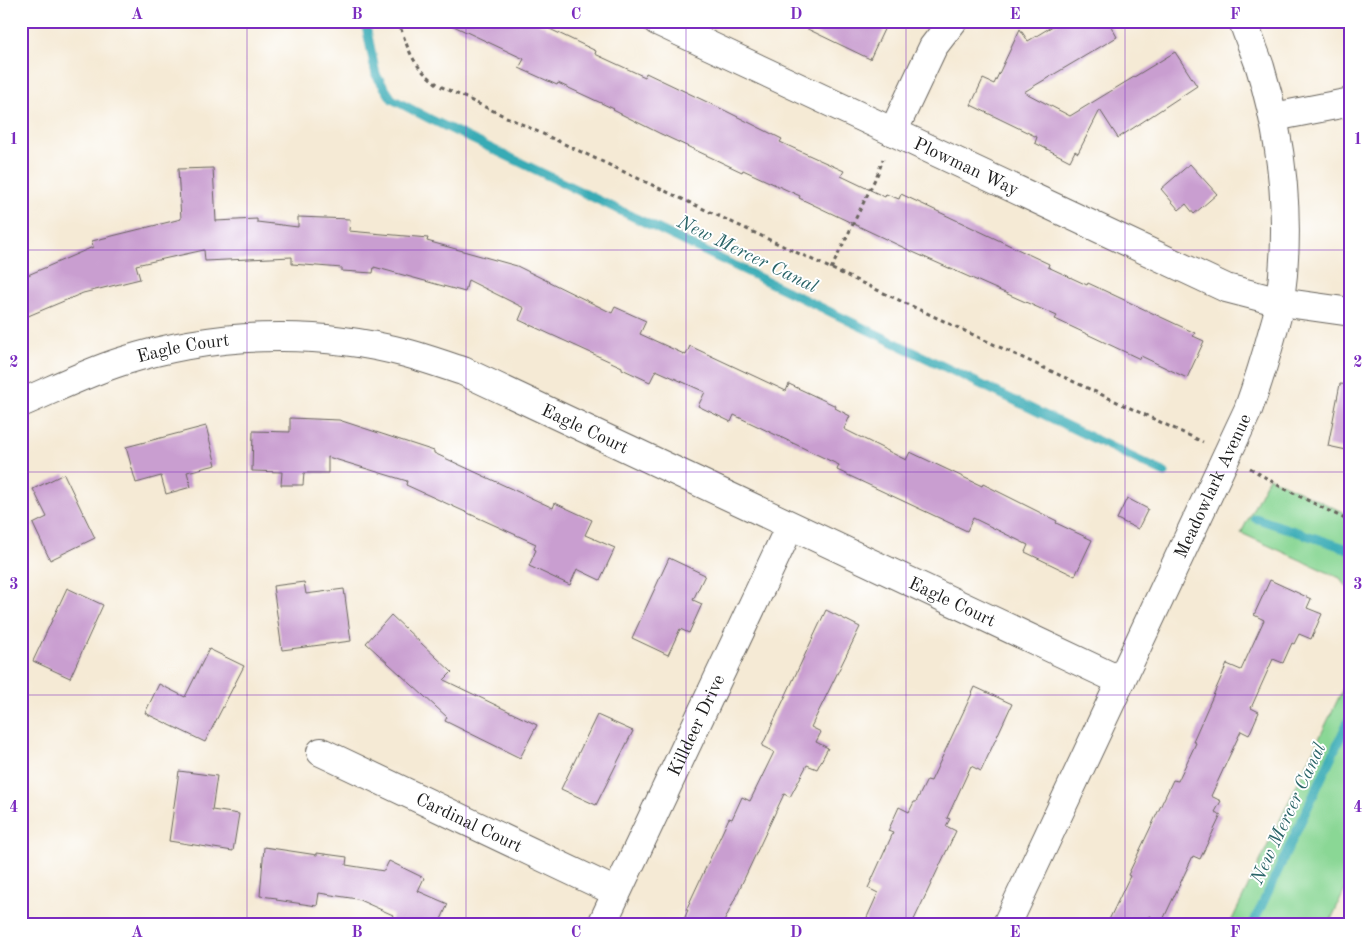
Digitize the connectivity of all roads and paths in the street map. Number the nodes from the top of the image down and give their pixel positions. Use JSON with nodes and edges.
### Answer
{"nodes":[{"id":1,"x":398,"y":21,"type":"edge"},
{"id":2,"x":657,"y":21,"type":"edge"},
{"id":3,"x":953,"y":21,"type":"edge"},
{"id":4,"x":1242,"y":21,"type":"edge"},
{"id":5,"x":1351,"y":102,"type":"edge"},
{"id":6,"x":1274,"y":117,"type":"junction"},
{"id":7,"x":892,"y":132,"type":"junction"},
{"id":8,"x":831,"y":269,"type":"junction"},
{"id":9,"x":1280,"y":302,"type":"junction"},
{"id":10,"x":1351,"y":312,"type":"edge"},
{"id":11,"x":21,"y":403,"type":"edge"},
{"id":12,"x":1228,"y":454,"type":"junction"},
{"id":13,"x":1351,"y":522,"type":"edge"},
{"id":14,"x":790,"y":526,"type":"junction"},
{"id":15,"x":1121,"y":682,"type":"junction"},
{"id":16,"x":321,"y":752,"type":"dead end"},
{"id":17,"x":616,"y":892,"type":"junction"},
{"id":18,"x":602,"y":924,"type":"edge"},
{"id":19,"x":1007,"y":924,"type":"edge"}],
"edges":[{"from":1,"to":8,"type":"path"},
{"from":2,"to":7,"type":"street","name":"Plowman Way"},
{"from":3,"to":7,"type":"street"},
{"from":4,"to":6,"type":"street","name":"Meadowlark Avenue"},
{"from":5,"to":6,"type":"street"},
{"from":6,"to":9,"type":"street","name":"Meadowlark Avenue"},
{"from":7,"to":8,"type":"path"},
{"from":7,"to":9,"type":"street","name":"Plowman Way"},
{"from":8,"to":12,"type":"path"},
{"from":9,"to":10,"type":"street","name":"Plowman Way"},
{"from":9,"to":12,"type":"street","name":"Meadowlark Avenue"},
{"from":11,"to":14,"type":"street","name":"Eagle Court"},
{"from":12,"to":13,"type":"path"},
{"from":12,"to":15,"type":"street","name":"Meadowlark Avenue"},
{"from":14,"to":15,"type":"street","name":"Eagle Court"},
{"from":14,"to":17,"type":"street","name":"Killdeer Drive"},
{"from":15,"to":19,"type":"street","name":"Meadowlark Avenue"},
{"from":16,"to":17,"type":"street","name":"Cardinal Court"},
{"from":17,"to":18,"type":"street","name":"Killdeer Drive"}]}
